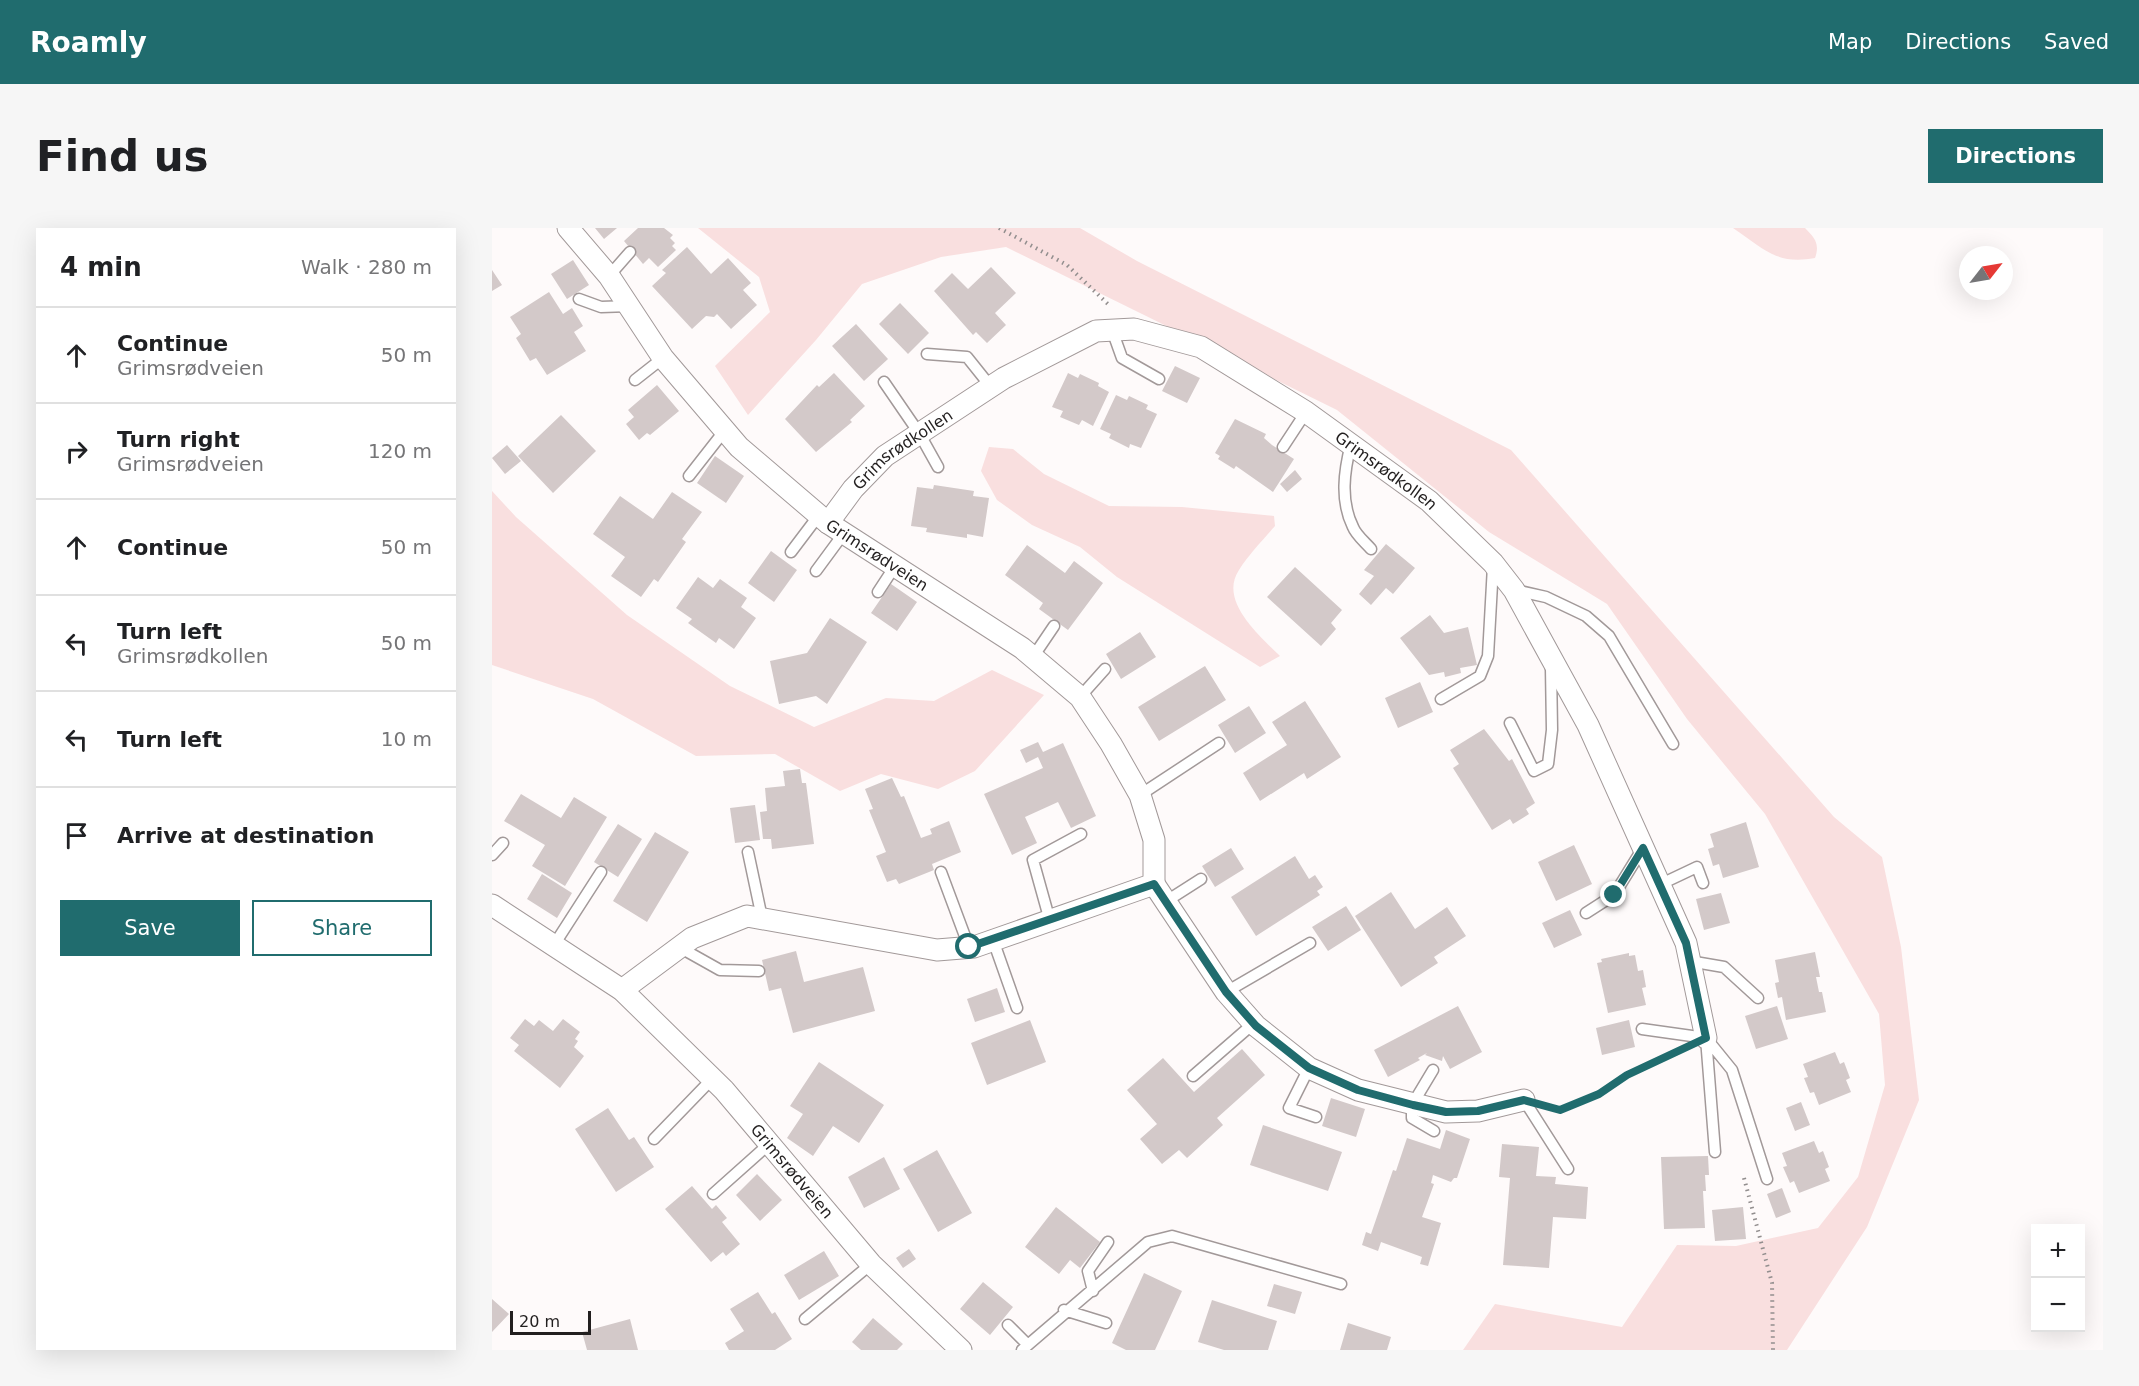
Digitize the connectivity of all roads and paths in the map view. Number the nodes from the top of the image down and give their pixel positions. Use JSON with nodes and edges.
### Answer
{"nodes":[{"id":1,"x":568,"y":228,"type":"edge"},
{"id":2,"x":999,"y":228,"type":"edge"},
{"id":3,"x":630,"y":252,"type":"dead end"},
{"id":4,"x":609,"y":276,"type":"junction"},
{"id":5,"x":579,"y":298,"type":"dead end"},
{"id":6,"x":630,"y":306,"type":"junction"},
{"id":7,"x":1134,"y":329,"type":"junction"},
{"id":8,"x":1112,"y":330,"type":"junction"},
{"id":9,"x":927,"y":354,"type":"dead end"},
{"id":10,"x":663,"y":358,"type":"junction"},
{"id":11,"x":1159,"y":379,"type":"dead end"},
{"id":12,"x":635,"y":381,"type":"dead end"},
{"id":13,"x":884,"y":382,"type":"dead end"},
{"id":14,"x":991,"y":387,"type":"junction"},
{"id":15,"x":1306,"y":412,"type":"junction"},
{"id":16,"x":724,"y":430,"type":"junction"},
{"id":17,"x":919,"y":434,"type":"junction"},
{"id":18,"x":1350,"y":444,"type":"junction"},
{"id":19,"x":1283,"y":447,"type":"dead end"},
{"id":20,"x":938,"y":467,"type":"dead end"},
{"id":21,"x":689,"y":476,"type":"dead end"},
{"id":22,"x":830,"y":524,"type":"junction"},
{"id":23,"x":1371,"y":549,"type":"dead end"},
{"id":24,"x":791,"y":552,"type":"dead end"},
{"id":25,"x":1494,"y":563,"type":"junction"},
{"id":26,"x":896,"y":566,"type":"junction"},
{"id":27,"x":816,"y":571,"type":"dead end"},
{"id":28,"x":1514,"y":590,"type":"junction"},
{"id":29,"x":878,"y":592,"type":"dead end"},
{"id":30,"x":1054,"y":626,"type":"dead end"},
{"id":31,"x":1551,"y":655,"type":"junction"},
{"id":32,"x":1033,"y":657,"type":"junction"},
{"id":33,"x":1105,"y":669,"type":"dead end"},
{"id":34,"x":1080,"y":697,"type":"junction"},
{"id":35,"x":1441,"y":699,"type":"dead end"},
{"id":36,"x":1510,"y":723,"type":"dead end"},
{"id":37,"x":1219,"y":743,"type":"dead end"},
{"id":38,"x":1673,"y":744,"type":"dead end"},
{"id":39,"x":1140,"y":795,"type":"junction"},
{"id":40,"x":1081,"y":834,"type":"dead end"},
{"id":41,"x":503,"y":843,"type":"dead end"},
{"id":42,"x":1643,"y":848,"type":"junction"},
{"id":43,"x":748,"y":852,"type":"dead end"},
{"id":44,"x":492,"y":855,"type":"edge"},
{"id":45,"x":601,"y":872,"type":"dead end"},
{"id":46,"x":941,"y":872,"type":"dead end"},
{"id":47,"x":1201,"y":879,"type":"dead end"},
{"id":48,"x":1703,"y":883,"type":"dead end"},
{"id":49,"x":1659,"y":885,"type":"junction"},
{"id":50,"x":1159,"y":893,"type":"junction"},
{"id":51,"x":492,"y":905,"type":"edge"},
{"id":52,"x":1586,"y":913,"type":"dead end"},
{"id":53,"x":762,"y":918,"type":"junction"},
{"id":54,"x":1050,"y":921,"type":"junction"},
{"id":55,"x":993,"y":940,"type":"junction"},
{"id":56,"x":1310,"y":943,"type":"dead end"},
{"id":57,"x":554,"y":945,"type":"junction"},
{"id":58,"x":679,"y":947,"type":"junction"},
{"id":59,"x":969,"y":947,"type":"junction"},
{"id":60,"x":1689,"y":961,"type":"junction"},
{"id":61,"x":759,"y":971,"type":"dead end"},
{"id":62,"x":622,"y":990,"type":"junction"},
{"id":63,"x":1226,"y":992,"type":"junction"},
{"id":64,"x":1758,"y":998,"type":"dead end"},
{"id":65,"x":1017,"y":1008,"type":"dead end"},
{"id":66,"x":1254,"y":1023,"type":"junction"},
{"id":67,"x":1642,"y":1029,"type":"dead end"},
{"id":68,"x":1706,"y":1038,"type":"junction"},
{"id":69,"x":1309,"y":1068,"type":"junction"},
{"id":70,"x":1433,"y":1070,"type":"dead end"},
{"id":71,"x":1193,"y":1076,"type":"dead end"},
{"id":72,"x":712,"y":1079,"type":"junction"},
{"id":73,"x":1524,"y":1100,"type":"junction"},
{"id":74,"x":1413,"y":1105,"type":"junction"},
{"id":75,"x":1316,"y":1118,"type":"dead end"},
{"id":76,"x":1434,"y":1131,"type":"dead end"},
{"id":77,"x":654,"y":1139,"type":"dead end"},
{"id":78,"x":769,"y":1144,"type":"junction"},
{"id":79,"x":1715,"y":1152,"type":"dead end"},
{"id":80,"x":1568,"y":1169,"type":"dead end"},
{"id":81,"x":1742,"y":1170,"type":"dead end"},
{"id":82,"x":1767,"y":1179,"type":"dead end"},
{"id":83,"x":713,"y":1194,"type":"dead end"},
{"id":84,"x":1108,"y":1242,"type":"dead end"},
{"id":85,"x":871,"y":1264,"type":"junction"},
{"id":86,"x":1341,"y":1284,"type":"dead end"},
{"id":87,"x":1093,"y":1291,"type":"junction"},
{"id":88,"x":1064,"y":1310,"type":"junction"},
{"id":89,"x":805,"y":1319,"type":"dead end"},
{"id":90,"x":1106,"y":1323,"type":"dead end"},
{"id":91,"x":1008,"y":1325,"type":"dead end"},
{"id":92,"x":1024,"y":1347,"type":"edge"},
{"id":93,"x":962,"y":1350,"type":"edge"},
{"id":94,"x":1773,"y":1350,"type":"edge"}],
"edges":[{"from":1,"to":4,"type":"street","name":"Grimsrødveien"},
{"from":2,"to":7,"type":"path"},
{"from":3,"to":4,"type":"lane"},
{"from":4,"to":6,"type":"street","name":"Grimsrødveien"},
{"from":5,"to":6,"type":"lane"},
{"from":6,"to":10,"type":"street","name":"Grimsrødveien"},
{"from":7,"to":8,"type":"street","name":"Grimsrødkollen"},
{"from":7,"to":15,"type":"street","name":"Grimsrødkollen"},
{"from":8,"to":11,"type":"lane"},
{"from":8,"to":14,"type":"street","name":"Grimsrødkollen"},
{"from":9,"to":14,"type":"lane"},
{"from":10,"to":12,"type":"lane"},
{"from":10,"to":16,"type":"street","name":"Grimsrødveien"},
{"from":13,"to":17,"type":"lane"},
{"from":14,"to":17,"type":"street","name":"Grimsrødkollen"},
{"from":15,"to":18,"type":"street","name":"Grimsrødkollen"},
{"from":15,"to":19,"type":"lane"},
{"from":16,"to":21,"type":"lane"},
{"from":16,"to":22,"type":"street","name":"Grimsrødveien"},
{"from":17,"to":20,"type":"lane"},
{"from":17,"to":22,"type":"street","name":"Grimsrødkollen"},
{"from":18,"to":23,"type":"lane"},
{"from":18,"to":25,"type":"street","name":"Grimsrødkollen"},
{"from":22,"to":24,"type":"lane"},
{"from":22,"to":26,"type":"street","name":"Grimsrødveien"},
{"from":22,"to":27,"type":"lane"},
{"from":25,"to":28,"type":"street","name":"Grimsrødkollen"},
{"from":25,"to":35,"type":"lane"},
{"from":26,"to":29,"type":"lane"},
{"from":26,"to":32,"type":"street","name":"Grimsrødveien"},
{"from":28,"to":31,"type":"street","name":"Grimsrødkollen"},
{"from":28,"to":38,"type":"lane"},
{"from":30,"to":32,"type":"lane"},
{"from":31,"to":36,"type":"lane"},
{"from":31,"to":42,"type":"street","name":"Grimsrødkollen"},
{"from":32,"to":34,"type":"street","name":"Grimsrødveien"},
{"from":33,"to":34,"type":"lane"},
{"from":34,"to":39,"type":"street","name":"Grimsrødveien"},
{"from":37,"to":39,"type":"lane"},
{"from":39,"to":50,"type":"street","name":"Grimsrødveien"},
{"from":40,"to":54,"type":"lane"},
{"from":41,"to":44,"type":"lane"},
{"from":42,"to":49,"type":"street","name":"Grimsrødkollen"},
{"from":42,"to":52,"type":"lane"},
{"from":43,"to":53,"type":"lane"},
{"from":45,"to":57,"type":"lane"},
{"from":46,"to":59,"type":"lane"},
{"from":47,"to":50,"type":"lane"},
{"from":48,"to":49,"type":"lane"},
{"from":49,"to":60,"type":"street","name":"Grimsrødkollen"},
{"from":50,"to":54,"type":"street"},
{"from":50,"to":63,"type":"street"},
{"from":51,"to":57,"type":"street","name":"Grimsrødveien"},
{"from":53,"to":58,"type":"street"},
{"from":53,"to":59,"type":"street"},
{"from":54,"to":55,"type":"street"},
{"from":55,"to":59,"type":"street"},
{"from":55,"to":65,"type":"lane"},
{"from":56,"to":63,"type":"lane"},
{"from":57,"to":62,"type":"street","name":"Grimsrødveien"},
{"from":58,"to":61,"type":"lane"},
{"from":58,"to":62,"type":"street"},
{"from":60,"to":64,"type":"lane"},
{"from":60,"to":68,"type":"street","name":"Grimsrødkollen"},
{"from":62,"to":72,"type":"street","name":"Grimsrødveien"},
{"from":63,"to":66,"type":"street"},
{"from":66,"to":69,"type":"street"},
{"from":66,"to":71,"type":"lane"},
{"from":67,"to":68,"type":"lane"},
{"from":68,"to":73,"type":"path"},
{"from":68,"to":79,"type":"lane"},
{"from":68,"to":82,"type":"lane"},
{"from":69,"to":74,"type":"street"},
{"from":69,"to":75,"type":"lane"},
{"from":70,"to":74,"type":"lane"},
{"from":72,"to":77,"type":"lane"},
{"from":72,"to":78,"type":"street","name":"Grimsrødveien"},
{"from":73,"to":74,"type":"street"},
{"from":73,"to":80,"type":"lane"},
{"from":74,"to":76,"type":"lane"},
{"from":78,"to":83,"type":"lane"},
{"from":78,"to":85,"type":"street","name":"Grimsrødveien"},
{"from":81,"to":94,"type":"path"},
{"from":84,"to":87,"type":"lane"},
{"from":85,"to":89,"type":"lane"},
{"from":85,"to":93,"type":"street","name":"Grimsrødveien"},
{"from":86,"to":87,"type":"lane"},
{"from":87,"to":88,"type":"lane"},
{"from":88,"to":90,"type":"lane"},
{"from":88,"to":92,"type":"lane"},
{"from":91,"to":92,"type":"lane"}]}
